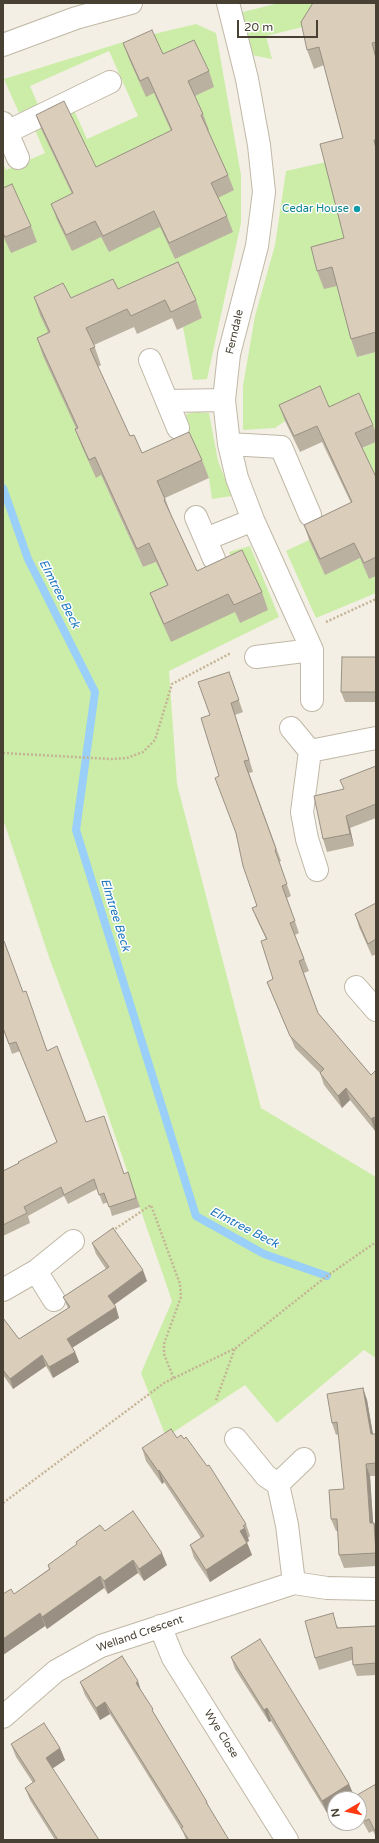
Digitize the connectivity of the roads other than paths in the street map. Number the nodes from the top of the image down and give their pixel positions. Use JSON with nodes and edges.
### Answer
{"nodes":[{"id":1,"x":131,"y":3,"type":"edge"},
{"id":2,"x":228,"y":3,"type":"edge"},
{"id":3,"x":3,"y":45,"type":"edge"},
{"id":4,"x":110,"y":82,"type":"dead end"},
{"id":5,"x":5,"y":127,"type":"edge"},
{"id":6,"x":18,"y":158,"type":"dead end"},
{"id":7,"x":150,"y":360,"type":"dead end"},
{"id":8,"x":224,"y":400,"type":"junction"},
{"id":9,"x":167,"y":401,"type":"junction"},
{"id":10,"x":178,"y":428,"type":"dead end"},
{"id":11,"x":229,"y":444,"type":"junction"},
{"id":12,"x":310,"y":515,"type":"dead end"},
{"id":13,"x":196,"y":517,"type":"dead end"},
{"id":14,"x":253,"y":520,"type":"junction"},
{"id":15,"x":206,"y":539,"type":"junction"},
{"id":16,"x":214,"y":559,"type":"dead end"},
{"id":17,"x":308,"y":641,"type":"junction"},
{"id":18,"x":256,"y":657,"type":"road end"},
{"id":19,"x":312,"y":700,"type":"dead end"},
{"id":20,"x":291,"y":728,"type":"dead end"},
{"id":21,"x":376,"y":738,"type":"edge"},
{"id":22,"x":310,"y":751,"type":"junction"},
{"id":23,"x":317,"y":870,"type":"dead end"},
{"id":24,"x":356,"y":987,"type":"dead end"},
{"id":25,"x":376,"y":1010,"type":"edge"},
{"id":26,"x":74,"y":1241,"type":"dead end"},
{"id":27,"x":36,"y":1271,"type":"junction"},
{"id":28,"x":3,"y":1290,"type":"edge"},
{"id":29,"x":54,"y":1300,"type":"dead end"},
{"id":30,"x":236,"y":1439,"type":"dead end"},
{"id":31,"x":304,"y":1459,"type":"dead end"},
{"id":32,"x":278,"y":1484,"type":"junction"},
{"id":33,"x":294,"y":1583,"type":"junction"},
{"id":34,"x":376,"y":1589,"type":"edge"},
{"id":35,"x":160,"y":1626,"type":"junction"},
{"id":36,"x":3,"y":1717,"type":"edge"},
{"id":37,"x":287,"y":1840,"type":"edge"}],
"edges":[{"from":1,"to":3,"type":"street"},
{"from":2,"to":8,"type":"street","name":"Ferndale"},
{"from":4,"to":5,"type":"street"},
{"from":5,"to":6,"type":"street"},
{"from":7,"to":9,"type":"street"},
{"from":8,"to":9,"type":"street"},
{"from":8,"to":11,"type":"street","name":"Ferndale"},
{"from":9,"to":10,"type":"street"},
{"from":11,"to":12,"type":"street"},
{"from":11,"to":14,"type":"street","name":"Ferndale"},
{"from":13,"to":15,"type":"street"},
{"from":14,"to":15,"type":"street"},
{"from":14,"to":17,"type":"street","name":"Ferndale"},
{"from":15,"to":16,"type":"street"},
{"from":17,"to":18,"type":"street"},
{"from":17,"to":19,"type":"street","name":"Ferndale"},
{"from":20,"to":22,"type":"street"},
{"from":21,"to":22,"type":"street"},
{"from":22,"to":23,"type":"street"},
{"from":24,"to":25,"type":"street"},
{"from":26,"to":27,"type":"street"},
{"from":27,"to":28,"type":"street"},
{"from":27,"to":29,"type":"street"},
{"from":30,"to":32,"type":"street"},
{"from":31,"to":32,"type":"street"},
{"from":32,"to":33,"type":"street"},
{"from":33,"to":34,"type":"street","name":"Welland Crescent"},
{"from":33,"to":35,"type":"street","name":"Welland Crescent"},
{"from":35,"to":36,"type":"street","name":"Welland Crescent"},
{"from":35,"to":37,"type":"street","name":"Wye Close"}]}
